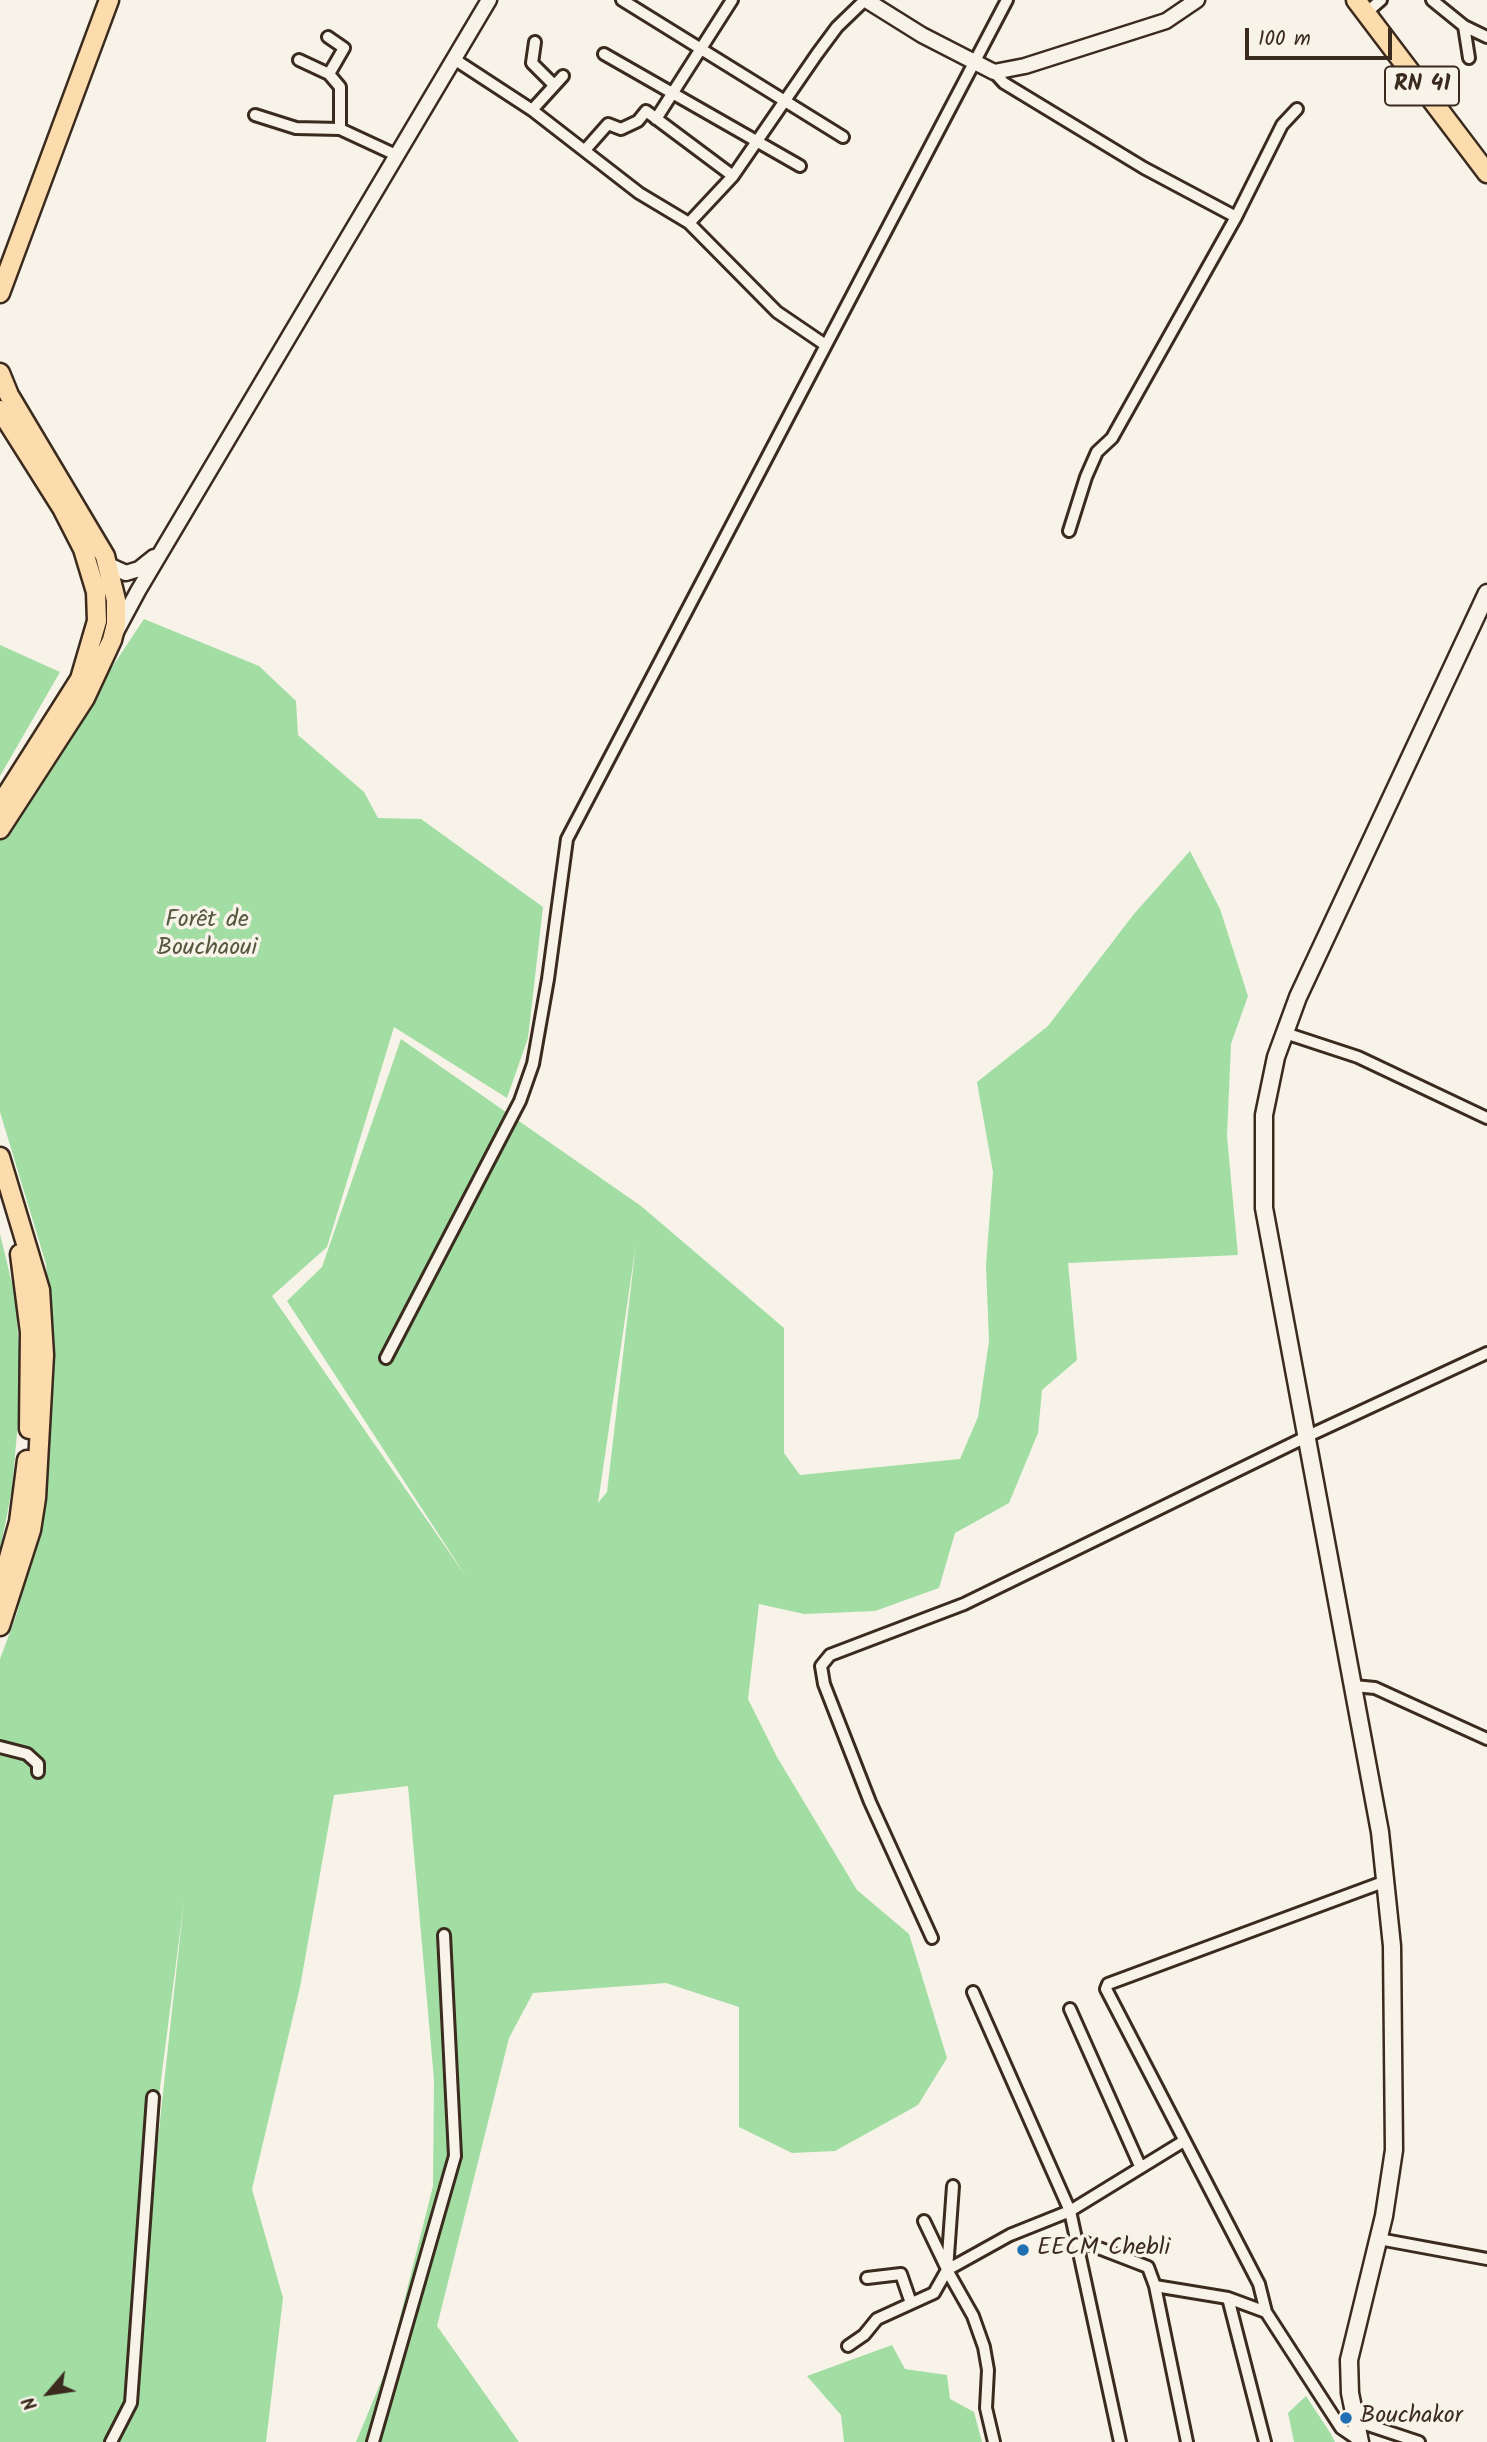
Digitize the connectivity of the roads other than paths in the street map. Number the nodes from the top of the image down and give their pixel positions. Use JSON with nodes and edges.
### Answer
{"nodes":[{"id":1,"x":97,"y":0,"type":"edge"},
{"id":2,"x":109,"y":0,"type":"edge"},
{"id":3,"x":489,"y":0,"type":"edge"},
{"id":4,"x":622,"y":0,"type":"edge"},
{"id":5,"x":732,"y":0,"type":"edge"},
{"id":6,"x":865,"y":0,"type":"edge"},
{"id":7,"x":1007,"y":0,"type":"edge"},
{"id":8,"x":1197,"y":0,"type":"edge"},
{"id":9,"x":1381,"y":0,"type":"edge"},
{"id":10,"x":1432,"y":0,"type":"edge"},
{"id":11,"x":1361,"y":7,"type":"edge"},
{"id":12,"x":1464,"y":26,"type":"junction"},
{"id":13,"x":328,"y":37,"type":"dead end"},
{"id":14,"x":1487,"y":37,"type":"edge"},
{"id":15,"x":535,"y":42,"type":"dead end"},
{"id":16,"x":700,"y":48,"type":"junction"},
{"id":17,"x":604,"y":54,"type":"dead end"},
{"id":18,"x":1469,"y":58,"type":"dead end"},
{"id":19,"x":454,"y":59,"type":"junction"},
{"id":20,"x":299,"y":60,"type":"dead end"},
{"id":21,"x":975,"y":63,"type":"junction"},
{"id":22,"x":994,"y":72,"type":"junction"},
{"id":23,"x":329,"y":74,"type":"junction"},
{"id":24,"x":563,"y":76,"type":"dead end"},
{"id":25,"x":553,"y":84,"type":"junction"},
{"id":26,"x":672,"y":92,"type":"junction"},
{"id":27,"x":786,"y":102,"type":"junction"},
{"id":28,"x":1297,"y":109,"type":"dead end"},
{"id":29,"x":532,"y":110,"type":"junction"},
{"id":30,"x":256,"y":114,"type":"dead end"},
{"id":31,"x":656,"y":119,"type":"junction"},
{"id":32,"x":340,"y":130,"type":"junction"},
{"id":33,"x":843,"y":137,"type":"dead end"},
{"id":34,"x":759,"y":142,"type":"junction"},
{"id":35,"x":585,"y":150,"type":"junction"},
{"id":36,"x":396,"y":155,"type":"junction"},
{"id":37,"x":800,"y":166,"type":"dead end"},
{"id":38,"x":1487,"y":173,"type":"edge"},
{"id":39,"x":733,"y":176,"type":"junction"},
{"id":40,"x":1236,"y":217,"type":"junction"},
{"id":41,"x":689,"y":223,"type":"junction"},
{"id":42,"x":0,"y":258,"type":"edge"},
{"id":43,"x":0,"y":293,"type":"edge"},
{"id":44,"x":824,"y":344,"type":"junction"},
{"id":45,"x":0,"y":373,"type":"edge"},
{"id":46,"x":0,"y":410,"type":"edge"},
{"id":47,"x":1069,"y":531,"type":"dead end"},
{"id":48,"x":166,"y":543,"type":"junction"},
{"id":49,"x":108,"y":565,"type":"junction"},
{"id":50,"x":1487,"y":593,"type":"edge"},
{"id":51,"x":112,"y":640,"type":"junction"},
{"id":52,"x":0,"y":805,"type":"edge"},
{"id":53,"x":0,"y":830,"type":"edge"},
{"id":54,"x":1285,"y":1033,"type":"junction"},
{"id":55,"x":1487,"y":1118,"type":"edge"},
{"id":56,"x":0,"y":1157,"type":"edge"},
{"id":57,"x":0,"y":1193,"type":"edge"},
{"id":58,"x":1487,"y":1353,"type":"edge"},
{"id":59,"x":386,"y":1358,"type":"dead end"},
{"id":60,"x":1308,"y":1436,"type":"junction"},
{"id":61,"x":15,"y":1539,"type":"junction"},
{"id":62,"x":0,"y":1570,"type":"edge"},
{"id":63,"x":0,"y":1590,"type":"edge"},
{"id":64,"x":0,"y":1626,"type":"edge"},
{"id":65,"x":1354,"y":1686,"type":"junction"},
{"id":66,"x":1487,"y":1739,"type":"edge"},
{"id":67,"x":0,"y":1747,"type":"edge"},
{"id":68,"x":38,"y":1772,"type":"dead end"},
{"id":69,"x":1386,"y":1881,"type":"junction"},
{"id":70,"x":444,"y":1935,"type":"dead end"},
{"id":71,"x":932,"y":1938,"type":"dead end"},
{"id":72,"x":973,"y":1992,"type":"dead end"},
{"id":73,"x":1070,"y":2009,"type":"dead end"},
{"id":74,"x":153,"y":2097,"type":"dead end"},
{"id":75,"x":1184,"y":2141,"type":"junction"},
{"id":76,"x":1140,"y":2166,"type":"junction"},
{"id":77,"x":953,"y":2186,"type":"dead end"},
{"id":78,"x":1070,"y":2211,"type":"junction"},
{"id":79,"x":924,"y":2221,"type":"dead end"},
{"id":80,"x":1379,"y":2239,"type":"junction"},
{"id":81,"x":1078,"y":2240,"type":"junction"},
{"id":82,"x":1487,"y":2259,"type":"edge"},
{"id":83,"x":947,"y":2270,"type":"junction"},
{"id":84,"x":867,"y":2278,"type":"dead end"},
{"id":85,"x":1155,"y":2286,"type":"junction"},
{"id":86,"x":1228,"y":2298,"type":"junction"},
{"id":87,"x":911,"y":2303,"type":"junction"},
{"id":88,"x":1266,"y":2312,"type":"junction"},
{"id":89,"x":848,"y":2346,"type":"dead end"},
{"id":90,"x":1356,"y":2421,"type":"junction"},
{"id":91,"x":1393,"y":2439,"type":"edge"},
{"id":92,"x":111,"y":2442,"type":"edge"},
{"id":93,"x":373,"y":2442,"type":"edge"},
{"id":94,"x":994,"y":2442,"type":"edge"},
{"id":95,"x":1120,"y":2442,"type":"edge"},
{"id":96,"x":1187,"y":2442,"type":"edge"},
{"id":97,"x":1265,"y":2442,"type":"edge"},
{"id":98,"x":1360,"y":2442,"type":"edge"},
{"id":99,"x":1419,"y":2442,"type":"edge"}],
"edges":[{"from":1,"to":42,"type":"main road"},
{"from":2,"to":43,"type":"main road"},
{"from":3,"to":19,"type":"street"},
{"from":4,"to":16,"type":"street"},
{"from":5,"to":16,"type":"street"},
{"from":6,"to":21,"type":"street"},
{"from":6,"to":27,"type":"street"},
{"from":7,"to":21,"type":"street"},
{"from":8,"to":22,"type":"street"},
{"from":9,"to":11,"type":"street"},
{"from":10,"to":12,"type":"street"},
{"from":11,"to":38,"type":"main road","number":"RN 41"},
{"from":12,"to":14,"type":"street"},
{"from":12,"to":18,"type":"street"},
{"from":13,"to":23,"type":"street"},
{"from":15,"to":25,"type":"street"},
{"from":16,"to":26,"type":"street"},
{"from":16,"to":27,"type":"street"},
{"from":17,"to":26,"type":"street"},
{"from":19,"to":29,"type":"street"},
{"from":19,"to":36,"type":"street"},
{"from":20,"to":23,"type":"street"},
{"from":21,"to":22,"type":"street"},
{"from":21,"to":44,"type":"street"},
{"from":22,"to":40,"type":"street"},
{"from":23,"to":32,"type":"street"},
{"from":24,"to":25,"type":"street"},
{"from":25,"to":29,"type":"street"},
{"from":26,"to":31,"type":"street"},
{"from":26,"to":34,"type":"street"},
{"from":27,"to":33,"type":"street"},
{"from":27,"to":34,"type":"street"},
{"from":28,"to":40,"type":"street"},
{"from":29,"to":35,"type":"street"},
{"from":30,"to":32,"type":"street"},
{"from":31,"to":35,"type":"street"},
{"from":31,"to":39,"type":"street"},
{"from":32,"to":36,"type":"street"},
{"from":34,"to":37,"type":"street"},
{"from":34,"to":39,"type":"street"},
{"from":35,"to":41,"type":"street"},
{"from":36,"to":48,"type":"street"},
{"from":39,"to":41,"type":"street"},
{"from":40,"to":47,"type":"street"},
{"from":41,"to":44,"type":"street"},
{"from":44,"to":59,"type":"street"},
{"from":45,"to":49,"type":"main road"},
{"from":46,"to":52,"type":"main road"},
{"from":48,"to":49,"type":"street"},
{"from":48,"to":51,"type":"street"},
{"from":49,"to":51,"type":"main road"},
{"from":50,"to":54,"type":"main road"},
{"from":51,"to":53,"type":"main road"},
{"from":54,"to":55,"type":"street"},
{"from":54,"to":60,"type":"main road"},
{"from":56,"to":64,"type":"main road"},
{"from":57,"to":61,"type":"main road"},
{"from":58,"to":60,"type":"street"},
{"from":60,"to":65,"type":"main road"},
{"from":60,"to":71,"type":"street"},
{"from":61,"to":62,"type":"main road"},
{"from":61,"to":63,"type":"main road"},
{"from":65,"to":66,"type":"street"},
{"from":65,"to":69,"type":"main road"},
{"from":67,"to":68,"type":"street"},
{"from":69,"to":75,"type":"street"},
{"from":69,"to":80,"type":"main road"},
{"from":70,"to":93,"type":"street"},
{"from":72,"to":78,"type":"street"},
{"from":73,"to":76,"type":"street"},
{"from":74,"to":92,"type":"street"},
{"from":75,"to":76,"type":"street"},
{"from":75,"to":88,"type":"street"},
{"from":76,"to":78,"type":"street"},
{"from":77,"to":83,"type":"street"},
{"from":78,"to":81,"type":"street"},
{"from":78,"to":83,"type":"street"},
{"from":79,"to":83,"type":"street"},
{"from":80,"to":82,"type":"street"},
{"from":80,"to":90,"type":"main road"},
{"from":81,"to":85,"type":"street"},
{"from":81,"to":95,"type":"street"},
{"from":83,"to":87,"type":"street"},
{"from":83,"to":94,"type":"street"},
{"from":84,"to":87,"type":"street"},
{"from":85,"to":86,"type":"street"},
{"from":85,"to":96,"type":"street"},
{"from":86,"to":88,"type":"street"},
{"from":86,"to":97,"type":"street"},
{"from":87,"to":89,"type":"street"},
{"from":88,"to":98,"type":"street"},
{"from":90,"to":91,"type":"street"},
{"from":90,"to":98,"type":"main road"},
{"from":91,"to":99,"type":"street"}]}
